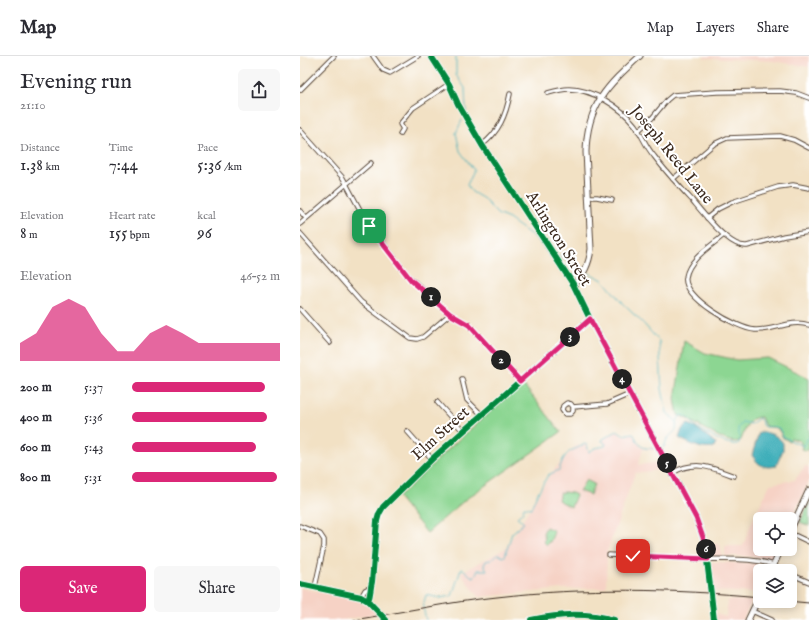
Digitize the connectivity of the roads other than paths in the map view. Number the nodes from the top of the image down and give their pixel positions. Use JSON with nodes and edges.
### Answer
{"nodes":[{"id":1,"x":334,"y":56,"type":"edge"},
{"id":2,"x":373,"y":56,"type":"edge"},
{"id":3,"x":418,"y":56,"type":"edge"},
{"id":4,"x":431,"y":56,"type":"edge"},
{"id":5,"x":640,"y":56,"type":"edge"},
{"id":6,"x":449,"y":84,"type":"junction"},
{"id":7,"x":300,"y":90,"type":"edge"},
{"id":8,"x":548,"y":93,"type":"dead end"},
{"id":9,"x":510,"y":94,"type":"dead end"},
{"id":10,"x":600,"y":98,"type":"junction"},
{"id":11,"x":809,"y":98,"type":"edge"},
{"id":12,"x":300,"y":130,"type":"edge"},
{"id":13,"x":638,"y":131,"type":"junction"},
{"id":14,"x":400,"y":134,"type":"dead end"},
{"id":15,"x":482,"y":145,"type":"junction"},
{"id":16,"x":809,"y":148,"type":"edge"},
{"id":17,"x":371,"y":163,"type":"dead end"},
{"id":18,"x":673,"y":179,"type":"junction"},
{"id":19,"x":346,"y":184,"type":"junction"},
{"id":20,"x":809,"y":188,"type":"edge"},
{"id":21,"x":588,"y":197,"type":"junction"},
{"id":22,"x":612,"y":200,"type":"dead end"},
{"id":23,"x":300,"y":211,"type":"edge"},
{"id":24,"x":306,"y":218,"type":"junction"},
{"id":25,"x":707,"y":218,"type":"junction"},
{"id":26,"x":300,"y":224,"type":"edge"},
{"id":27,"x":809,"y":232,"type":"edge"},
{"id":28,"x":300,"y":233,"type":"edge"},
{"id":29,"x":724,"y":235,"type":"junction"},
{"id":30,"x":574,"y":286,"type":"junction"},
{"id":31,"x":300,"y":308,"type":"edge"},
{"id":32,"x":450,"y":314,"type":"junction"},
{"id":33,"x":590,"y":319,"type":"junction"},
{"id":34,"x":809,"y":325,"type":"edge"},
{"id":35,"x":330,"y":343,"type":"dead end"},
{"id":36,"x":462,"y":378,"type":"dead end"},
{"id":37,"x":520,"y":381,"type":"junction"},
{"id":38,"x":630,"y":394,"type":"junction"},
{"id":39,"x":437,"y":402,"type":"dead end"},
{"id":40,"x":573,"y":407,"type":"dead end"},
{"id":41,"x":482,"y":415,"type":"junction"},
{"id":42,"x":408,"y":431,"type":"dead end"},
{"id":43,"x":463,"y":431,"type":"junction"},
{"id":44,"x":432,"y":459,"type":"junction"},
{"id":45,"x":672,"y":473,"type":"junction"},
{"id":46,"x":734,"y":476,"type":"dead end"},
{"id":47,"x":809,"y":490,"type":"edge"},
{"id":48,"x":797,"y":517,"type":"edge"},
{"id":49,"x":300,"y":526,"type":"edge"},
{"id":50,"x":797,"y":536,"type":"edge"},
{"id":51,"x":809,"y":542,"type":"edge"},
{"id":52,"x":609,"y":555,"type":"dead end"},
{"id":53,"x":708,"y":559,"type":"junction"},
{"id":54,"x":762,"y":564,"type":"edge"},
{"id":55,"x":797,"y":577,"type":"edge"},
{"id":56,"x":809,"y":582,"type":"edge"},
{"id":57,"x":300,"y":584,"type":"edge"},
{"id":58,"x":315,"y":587,"type":"junction"},
{"id":59,"x":369,"y":588,"type":"junction"},
{"id":60,"x":361,"y":597,"type":"junction"},
{"id":61,"x":368,"y":601,"type":"junction"},
{"id":62,"x":753,"y":608,"type":"edge"},
{"id":63,"x":752,"y":611,"type":"junction"},
{"id":64,"x":386,"y":620,"type":"edge"},
{"id":65,"x":531,"y":620,"type":"edge"},
{"id":66,"x":614,"y":620,"type":"edge"},
{"id":67,"x":714,"y":620,"type":"edge"},
{"id":68,"x":748,"y":620,"type":"edge"},
{"id":69,"x":772,"y":620,"type":"edge"}],
"edges":[{"from":1,"to":7,"type":"street"},
{"from":2,"to":3,"type":"street"},
{"from":4,"to":6,"type":"street","name":"Arlington Street"},
{"from":5,"to":10,"type":"street"},
{"from":6,"to":14,"type":"street"},
{"from":6,"to":15,"type":"street","name":"Arlington Street"},
{"from":8,"to":10,"type":"street","name":"Joseph Reed Lane"},
{"from":9,"to":15,"type":"street"},
{"from":10,"to":13,"type":"street","name":"Joseph Reed Lane"},
{"from":10,"to":21,"type":"street"},
{"from":11,"to":13,"type":"street"},
{"from":12,"to":19,"type":"street"},
{"from":13,"to":18,"type":"street","name":"Joseph Reed Lane"},
{"from":15,"to":30,"type":"street","name":"Arlington Street"},
{"from":16,"to":18,"type":"street"},
{"from":17,"to":19,"type":"street"},
{"from":18,"to":25,"type":"street","name":"Joseph Reed Lane"},
{"from":19,"to":24,"type":"street"},
{"from":19,"to":32,"type":"street"},
{"from":20,"to":25,"type":"street"},
{"from":21,"to":22,"type":"street"},
{"from":21,"to":30,"type":"street"},
{"from":23,"to":24,"type":"street"},
{"from":24,"to":26,"type":"street"},
{"from":25,"to":29,"type":"street","name":"Joseph Reed Lane"},
{"from":27,"to":29,"type":"street","name":"Joseph Reed Lane"},
{"from":28,"to":32,"type":"street"},
{"from":29,"to":34,"type":"street"},
{"from":30,"to":33,"type":"street","name":"Arlington Street"},
{"from":31,"to":35,"type":"street"},
{"from":32,"to":37,"type":"street"},
{"from":33,"to":37,"type":"street","name":"Elm Street"},
{"from":33,"to":38,"type":"street","name":"Arlington Street"},
{"from":36,"to":41,"type":"street"},
{"from":37,"to":41,"type":"street","name":"Elm Street"},
{"from":38,"to":40,"type":"street"},
{"from":38,"to":45,"type":"street","name":"Arlington Street"},
{"from":39,"to":43,"type":"street"},
{"from":41,"to":43,"type":"street","name":"Elm Street"},
{"from":42,"to":44,"type":"street"},
{"from":43,"to":44,"type":"street","name":"Elm Street"},
{"from":44,"to":59,"type":"street","name":"Elm Street"},
{"from":45,"to":46,"type":"street"},
{"from":45,"to":53,"type":"street","name":"Arlington Street"},
{"from":47,"to":48,"type":"street"},
{"from":49,"to":58,"type":"street"},
{"from":50,"to":51,"type":"street"},
{"from":52,"to":53,"type":"street"},
{"from":53,"to":54,"type":"street"},
{"from":53,"to":67,"type":"street","name":"Arlington Street"},
{"from":55,"to":56,"type":"street"},
{"from":57,"to":58,"type":"street"},
{"from":58,"to":60,"type":"street"},
{"from":59,"to":60,"type":"street","name":"Elm Street"},
{"from":59,"to":61,"type":"street","name":"Elm Street"},
{"from":60,"to":61,"type":"street"},
{"from":61,"to":64,"type":"street"},
{"from":62,"to":63,"type":"street"},
{"from":63,"to":68,"type":"street"},
{"from":63,"to":69,"type":"street"},
{"from":65,"to":66,"type":"street"}]}
